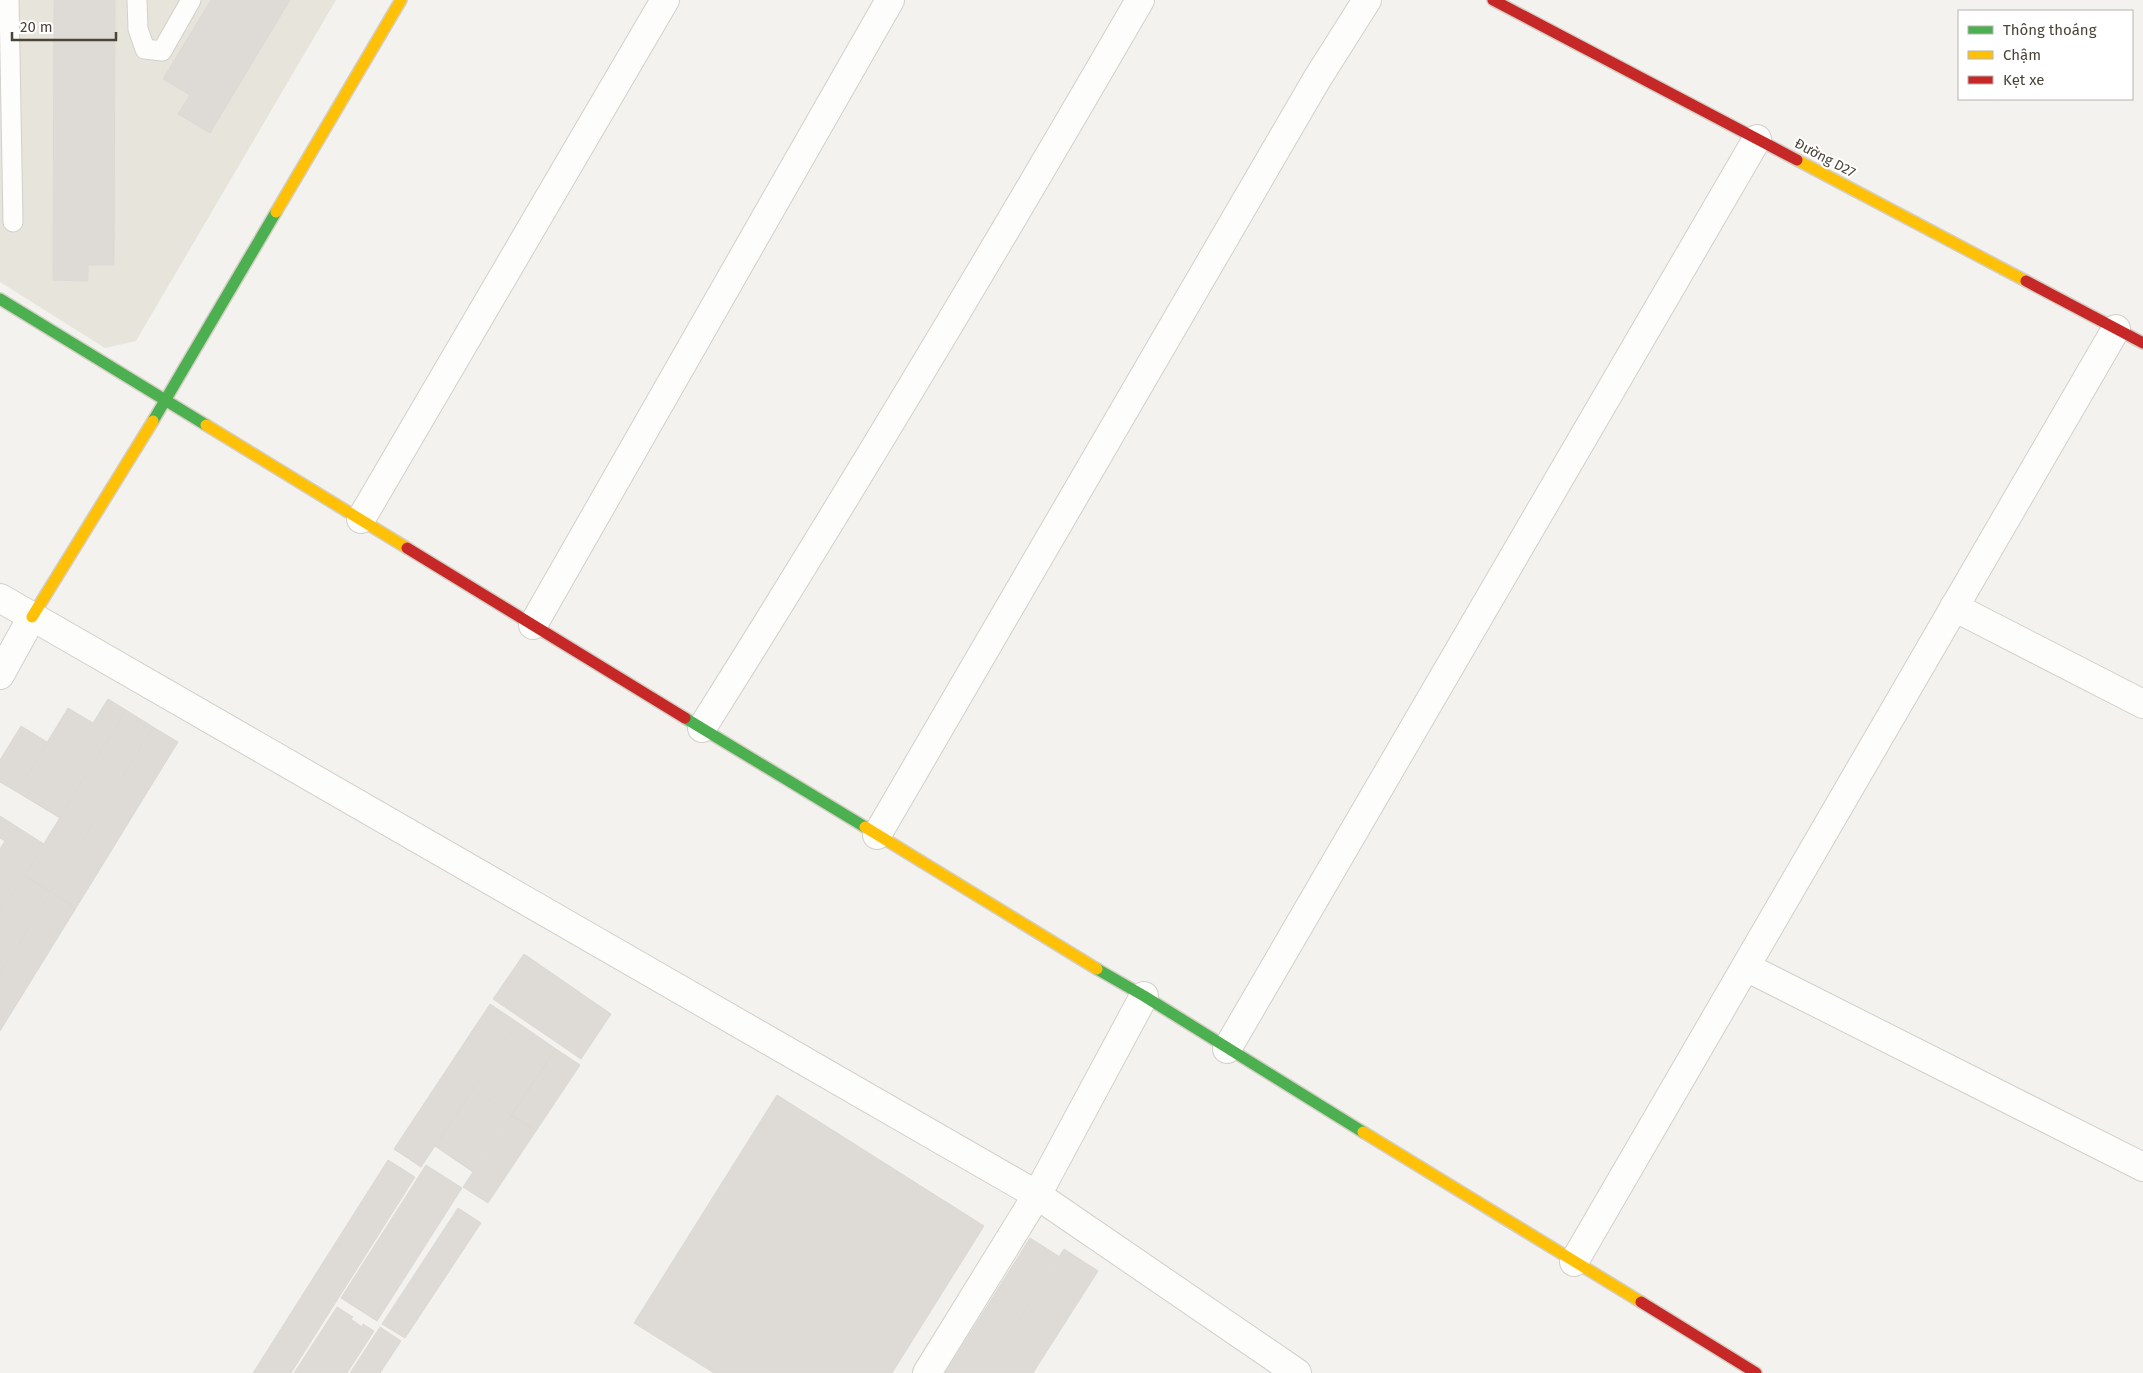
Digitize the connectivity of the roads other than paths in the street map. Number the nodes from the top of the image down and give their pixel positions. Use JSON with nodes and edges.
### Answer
{"nodes":[{"id":1,"x":9,"y":0,"type":"edge"},
{"id":2,"x":137,"y":0,"type":"edge"},
{"id":3,"x":191,"y":0,"type":"edge"},
{"id":4,"x":401,"y":0,"type":"edge"},
{"id":5,"x":665,"y":0,"type":"edge"},
{"id":6,"x":890,"y":0,"type":"edge"},
{"id":7,"x":1140,"y":0,"type":"edge"},
{"id":8,"x":1367,"y":0,"type":"edge"},
{"id":9,"x":1494,"y":0,"type":"edge"},
{"id":10,"x":1757,"y":139,"type":"junction"},
{"id":11,"x":13,"y":222,"type":"dead end"},
{"id":12,"x":0,"y":299,"type":"edge"},
{"id":13,"x":2116,"y":329,"type":"junction"},
{"id":14,"x":2143,"y":343,"type":"edge"},
{"id":15,"x":166,"y":400,"type":"junction"},
{"id":16,"x":361,"y":519,"type":"junction"},
{"id":17,"x":0,"y":598,"type":"edge"},
{"id":18,"x":1954,"y":607,"type":"junction"},
{"id":19,"x":32,"y":618,"type":"junction"},
{"id":20,"x":533,"y":625,"type":"junction"},
{"id":21,"x":0,"y":675,"type":"edge"},
{"id":22,"x":2143,"y":704,"type":"edge"},
{"id":23,"x":702,"y":728,"type":"junction"},
{"id":24,"x":877,"y":835,"type":"junction"},
{"id":25,"x":1746,"y":967,"type":"junction"},
{"id":26,"x":1144,"y":996,"type":"junction"},
{"id":27,"x":1226,"y":1049,"type":"junction"},
{"id":28,"x":2143,"y":1167,"type":"edge"},
{"id":29,"x":1037,"y":1195,"type":"junction"},
{"id":30,"x":1574,"y":1262,"type":"junction"},
{"id":31,"x":927,"y":1373,"type":"edge"},
{"id":32,"x":1297,"y":1373,"type":"edge"},
{"id":33,"x":1756,"y":1373,"type":"edge"}],
"edges":[{"from":1,"to":11,"type":"lane"},
{"from":2,"to":3,"type":"lane"},
{"from":4,"to":15,"type":"street"},
{"from":5,"to":16,"type":"street"},
{"from":6,"to":20,"type":"street"},
{"from":7,"to":23,"type":"street"},
{"from":8,"to":24,"type":"street"},
{"from":9,"to":10,"type":"street","name":"Đường D27"},
{"from":10,"to":13,"type":"street","name":"Đường D27"},
{"from":10,"to":27,"type":"street"},
{"from":12,"to":15,"type":"street"},
{"from":13,"to":14,"type":"street","name":"Đường D27"},
{"from":13,"to":18,"type":"street"},
{"from":15,"to":16,"type":"street"},
{"from":15,"to":19,"type":"street"},
{"from":16,"to":20,"type":"street"},
{"from":17,"to":19,"type":"street"},
{"from":18,"to":22,"type":"street"},
{"from":18,"to":25,"type":"street"},
{"from":19,"to":21,"type":"street"},
{"from":19,"to":29,"type":"street"},
{"from":20,"to":23,"type":"street"},
{"from":23,"to":24,"type":"street"},
{"from":24,"to":26,"type":"street"},
{"from":25,"to":28,"type":"street"},
{"from":25,"to":30,"type":"street"},
{"from":26,"to":27,"type":"street"},
{"from":26,"to":29,"type":"street"},
{"from":27,"to":30,"type":"street"},
{"from":29,"to":31,"type":"street"},
{"from":29,"to":32,"type":"street"},
{"from":30,"to":33,"type":"street"}]}
